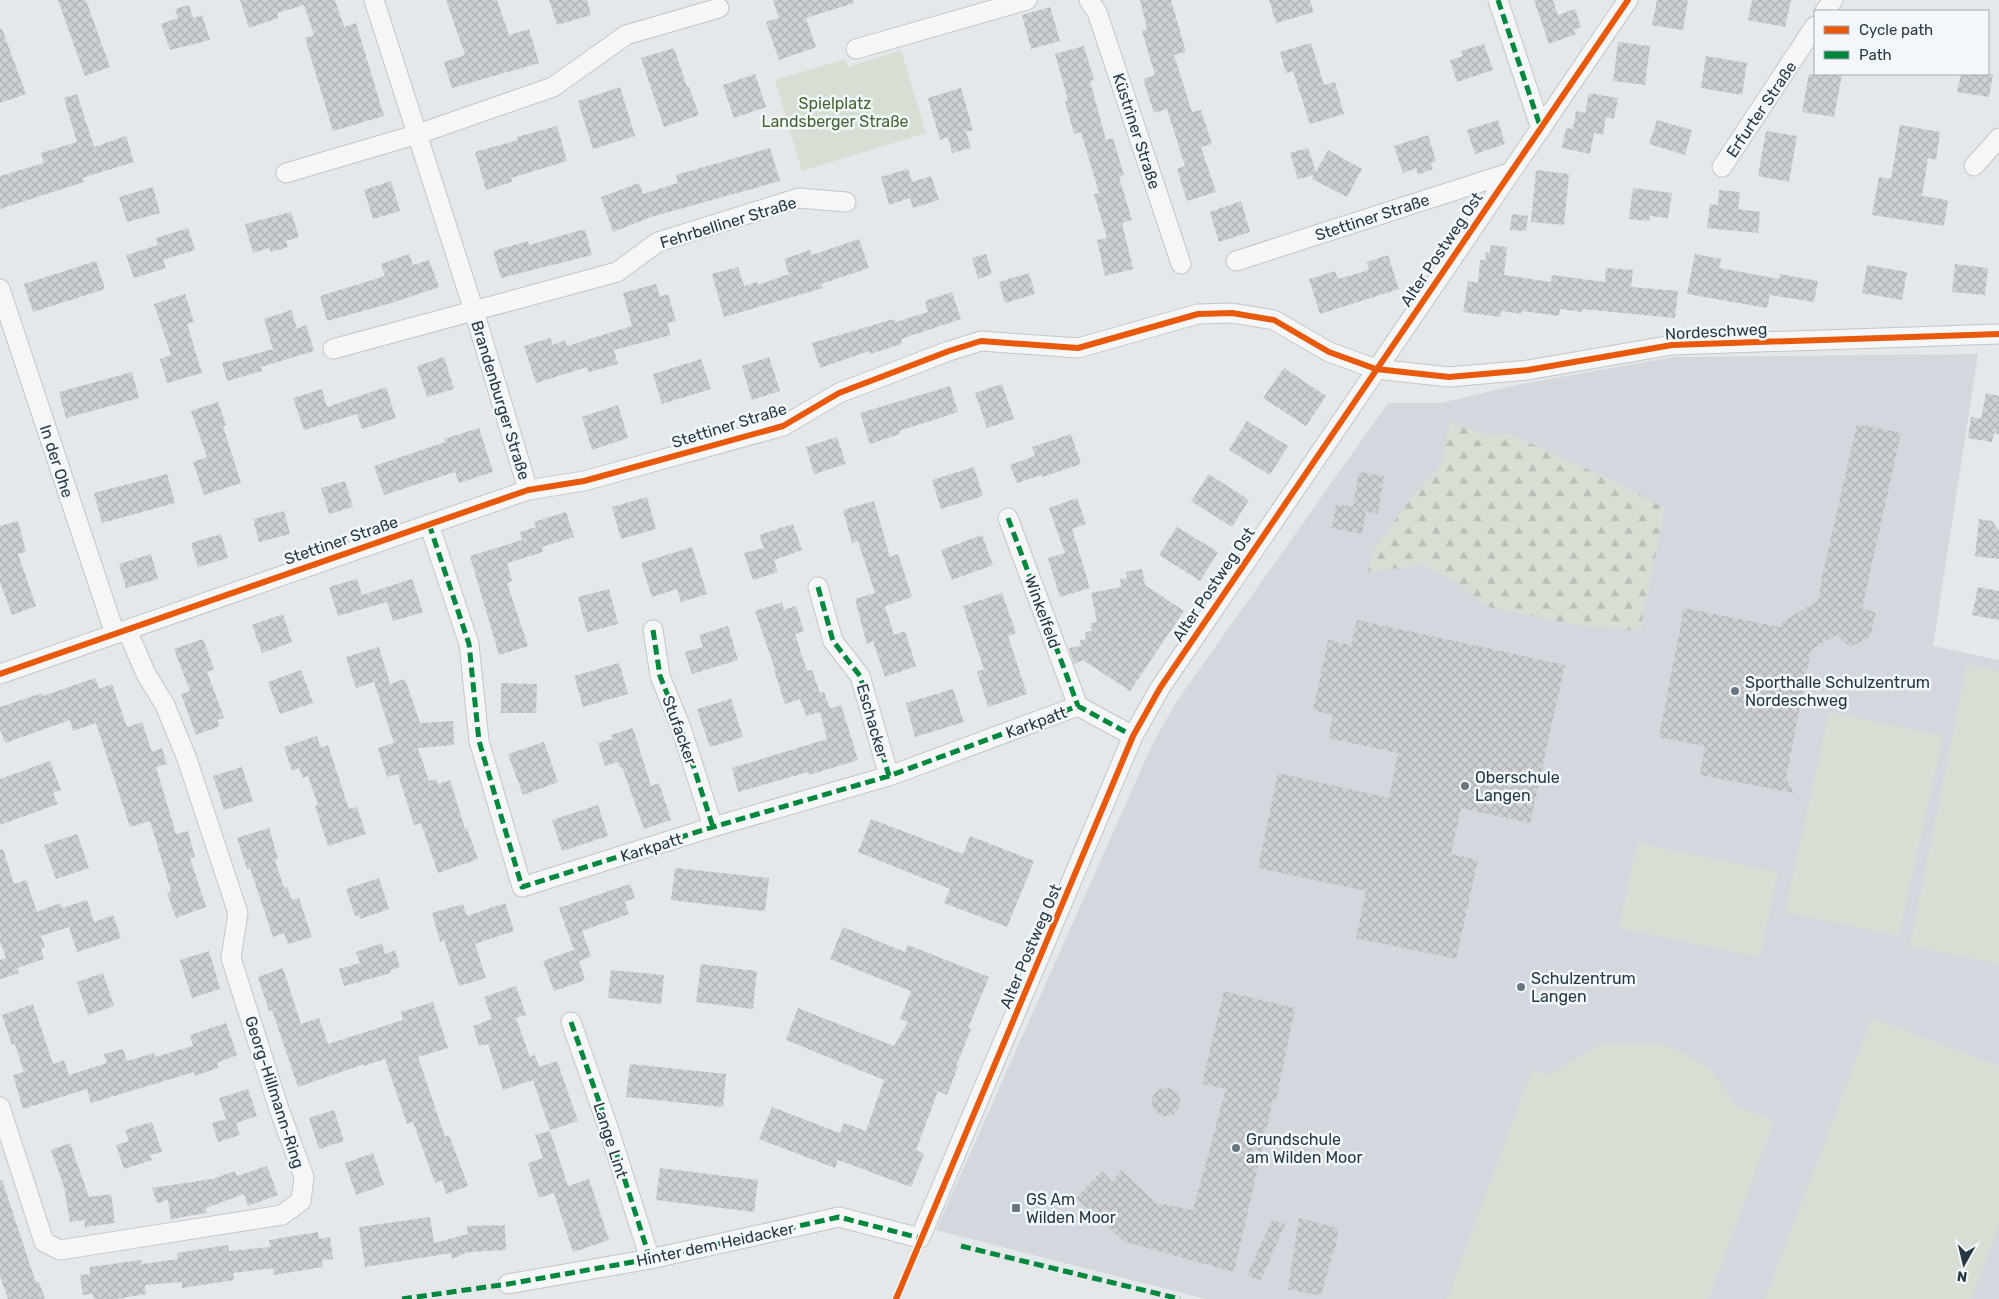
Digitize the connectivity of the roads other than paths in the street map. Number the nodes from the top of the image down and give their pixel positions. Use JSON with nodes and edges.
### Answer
{"nodes":[{"id":1,"x":374,"y":0,"type":"edge"},
{"id":2,"x":1027,"y":0,"type":"edge"},
{"id":3,"x":1089,"y":0,"type":"edge"},
{"id":4,"x":1498,"y":0,"type":"edge"},
{"id":5,"x":1628,"y":0,"type":"edge"},
{"id":6,"x":719,"y":8,"type":"dead end"},
{"id":7,"x":1814,"y":28,"type":"edge"},
{"id":8,"x":856,"y":49,"type":"dead end"},
{"id":9,"x":1541,"y":129,"type":"junction"},
{"id":10,"x":418,"y":134,"type":"junction"},
{"id":11,"x":1999,"y":138,"type":"edge"},
{"id":12,"x":1974,"y":166,"type":"dead end"},
{"id":13,"x":1722,"y":167,"type":"dead end"},
{"id":14,"x":286,"y":173,"type":"dead end"},
{"id":15,"x":1509,"y":174,"type":"junction"},
{"id":16,"x":846,"y":202,"type":"dead end"},
{"id":17,"x":1236,"y":261,"type":"dead end"},
{"id":18,"x":1181,"y":264,"type":"dead end"},
{"id":19,"x":0,"y":289,"type":"edge"},
{"id":20,"x":474,"y":311,"type":"junction"},
{"id":21,"x":1999,"y":334,"type":"edge"},
{"id":22,"x":333,"y":349,"type":"dead end"},
{"id":23,"x":1376,"y":369,"type":"junction"},
{"id":24,"x":528,"y":490,"type":"junction"},
{"id":25,"x":1008,"y":518,"type":"dead end"},
{"id":26,"x":429,"y":524,"type":"junction"},
{"id":27,"x":818,"y":587,"type":"dead end"},
{"id":28,"x":653,"y":630,"type":"dead end"},
{"id":29,"x":121,"y":632,"type":"junction"},
{"id":30,"x":0,"y":674,"type":"edge"},
{"id":31,"x":1078,"y":706,"type":"junction"},
{"id":32,"x":1132,"y":736,"type":"junction"},
{"id":33,"x":889,"y":776,"type":"junction"},
{"id":34,"x":713,"y":828,"type":"junction"},
{"id":35,"x":571,"y":1022,"type":"dead end"},
{"id":36,"x":0,"y":1107,"type":"edge"},
{"id":37,"x":920,"y":1238,"type":"joint"},
{"id":38,"x":650,"y":1259,"type":"junction"},
{"id":39,"x":508,"y":1284,"type":"dead end"}],
"edges":[{"from":1,"to":10,"type":"street","name":"Brandenburger Straße"},
{"from":2,"to":8,"type":"street"},
{"from":3,"to":18,"type":"street","name":"Küstriner Straße"},
{"from":4,"to":9,"type":"street"},
{"from":5,"to":9,"type":"street","name":"Alter Postweg Ost"},
{"from":6,"to":10,"type":"street"},
{"from":7,"to":13,"type":"street","name":"Erfurter Straße"},
{"from":9,"to":15,"type":"street","name":"Alter Postweg Ost"},
{"from":10,"to":14,"type":"street"},
{"from":10,"to":20,"type":"street","name":"Brandenburger Straße"},
{"from":11,"to":12,"type":"street"},
{"from":15,"to":17,"type":"street","name":"Stettiner Straße"},
{"from":15,"to":23,"type":"street","name":"Alter Postweg Ost"},
{"from":16,"to":20,"type":"street","name":"Fehrbelliner Straße"},
{"from":19,"to":29,"type":"street","name":"In der Ohe"},
{"from":20,"to":22,"type":"street","name":"Brandenburger Straße"},
{"from":20,"to":24,"type":"street","name":"Brandenburger Straße"},
{"from":21,"to":23,"type":"street","name":"Nordeschweg"},
{"from":23,"to":24,"type":"street","name":"Stettiner Straße"},
{"from":23,"to":32,"type":"street","name":"Alter Postweg Ost"},
{"from":24,"to":26,"type":"street","name":"Stettiner Straße"},
{"from":25,"to":31,"type":"street","name":"Winkelfeld"},
{"from":26,"to":29,"type":"street","name":"Stettiner Straße"},
{"from":26,"to":34,"type":"street","name":"Karkpatt"},
{"from":27,"to":33,"type":"street","name":"Eschacker"},
{"from":28,"to":34,"type":"street","name":"Stufacker"},
{"from":29,"to":30,"type":"street","name":"Stettiner Straße"},
{"from":29,"to":36,"type":"street","name":"Georg-Hillmann-Ring"},
{"from":31,"to":32,"type":"street","name":"Karkpatt"},
{"from":31,"to":33,"type":"street","name":"Karkpatt"},
{"from":32,"to":37,"type":"street","name":"Alter Postweg Ost"},
{"from":33,"to":34,"type":"street","name":"Karkpatt"},
{"from":35,"to":38,"type":"street","name":"Lange Lint"},
{"from":37,"to":38,"type":"street","name":"Hinter dem Heidacker"},
{"from":38,"to":39,"type":"street","name":"Hinter dem Heidacker"}]}
